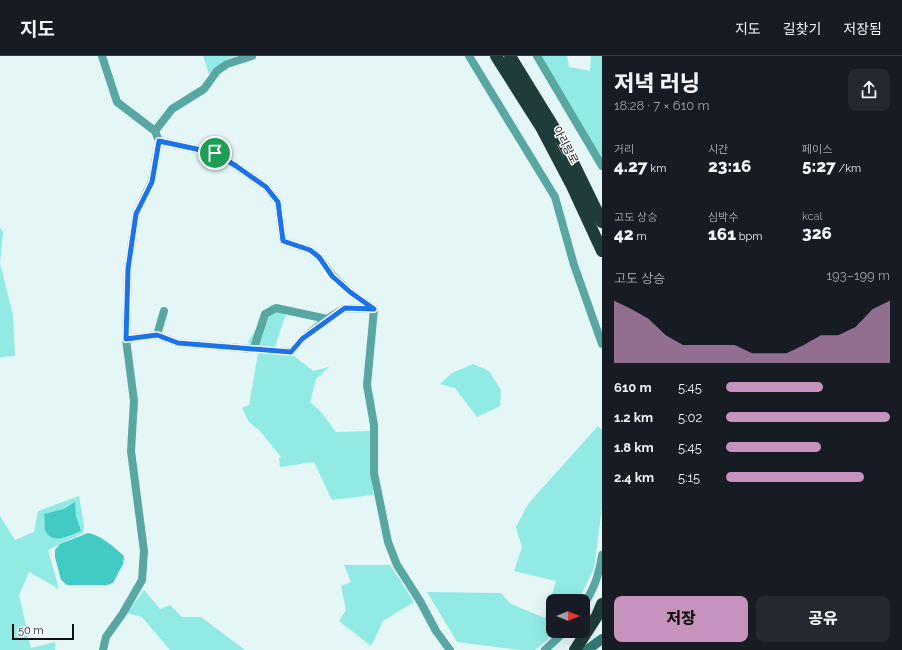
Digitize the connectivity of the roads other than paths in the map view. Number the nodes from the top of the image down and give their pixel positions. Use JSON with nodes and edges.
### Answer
{"nodes":[{"id":1,"x":102,"y":56,"type":"edge"},
{"id":2,"x":252,"y":56,"type":"edge"},
{"id":3,"x":468,"y":56,"type":"edge"},
{"id":4,"x":496,"y":56,"type":"edge"},
{"id":5,"x":510,"y":56,"type":"edge"},
{"id":6,"x":537,"y":56,"type":"edge"},
{"id":7,"x":155,"y":131,"type":"junction"},
{"id":8,"x":159,"y":141,"type":"junction"},
{"id":9,"x":602,"y":166,"type":"edge"},
{"id":10,"x":602,"y":222,"type":"edge"},
{"id":11,"x":602,"y":251,"type":"edge"},
{"id":12,"x":374,"y":309,"type":"junction"},
{"id":13,"x":164,"y":311,"type":"dead end"},
{"id":14,"x":327,"y":319,"type":"junction"},
{"id":15,"x":157,"y":335,"type":"junction"},
{"id":16,"x":126,"y":339,"type":"junction"},
{"id":17,"x":602,"y":344,"type":"edge"},
{"id":18,"x":254,"y":348,"type":"junction"},
{"id":19,"x":602,"y":555,"type":"edge"},
{"id":20,"x":590,"y":595,"type":"edge"},
{"id":21,"x":602,"y":604,"type":"edge"},
{"id":22,"x":558,"y":638,"type":"edge"},
{"id":23,"x":602,"y":639,"type":"edge"},
{"id":24,"x":103,"y":650,"type":"edge"},
{"id":25,"x":450,"y":650,"type":"edge"},
{"id":26,"x":545,"y":650,"type":"edge"},
{"id":27,"x":575,"y":650,"type":"edge"},
{"id":28,"x":587,"y":650,"type":"edge"}],
"edges":[{"from":1,"to":7,"type":"street"},
{"from":2,"to":7,"type":"street"},
{"from":3,"to":17,"type":"street"},
{"from":4,"to":11,"type":"highway","name":"아리랑로"},
{"from":5,"to":10,"type":"highway","name":"아리랑로"},
{"from":6,"to":9,"type":"street"},
{"from":7,"to":8,"type":"street"},
{"from":8,"to":12,"type":"street"},
{"from":8,"to":16,"type":"street"},
{"from":12,"to":14,"type":"street"},
{"from":12,"to":25,"type":"street"},
{"from":13,"to":15,"type":"street"},
{"from":14,"to":18,"type":"street"},
{"from":14,"to":18,"type":"street"},
{"from":15,"to":16,"type":"street"},
{"from":15,"to":18,"type":"street"},
{"from":16,"to":24,"type":"street"},
{"from":19,"to":20,"type":"street"},
{"from":21,"to":27,"type":"highway"},
{"from":22,"to":26,"type":"street"},
{"from":23,"to":28,"type":"main road"}]}
